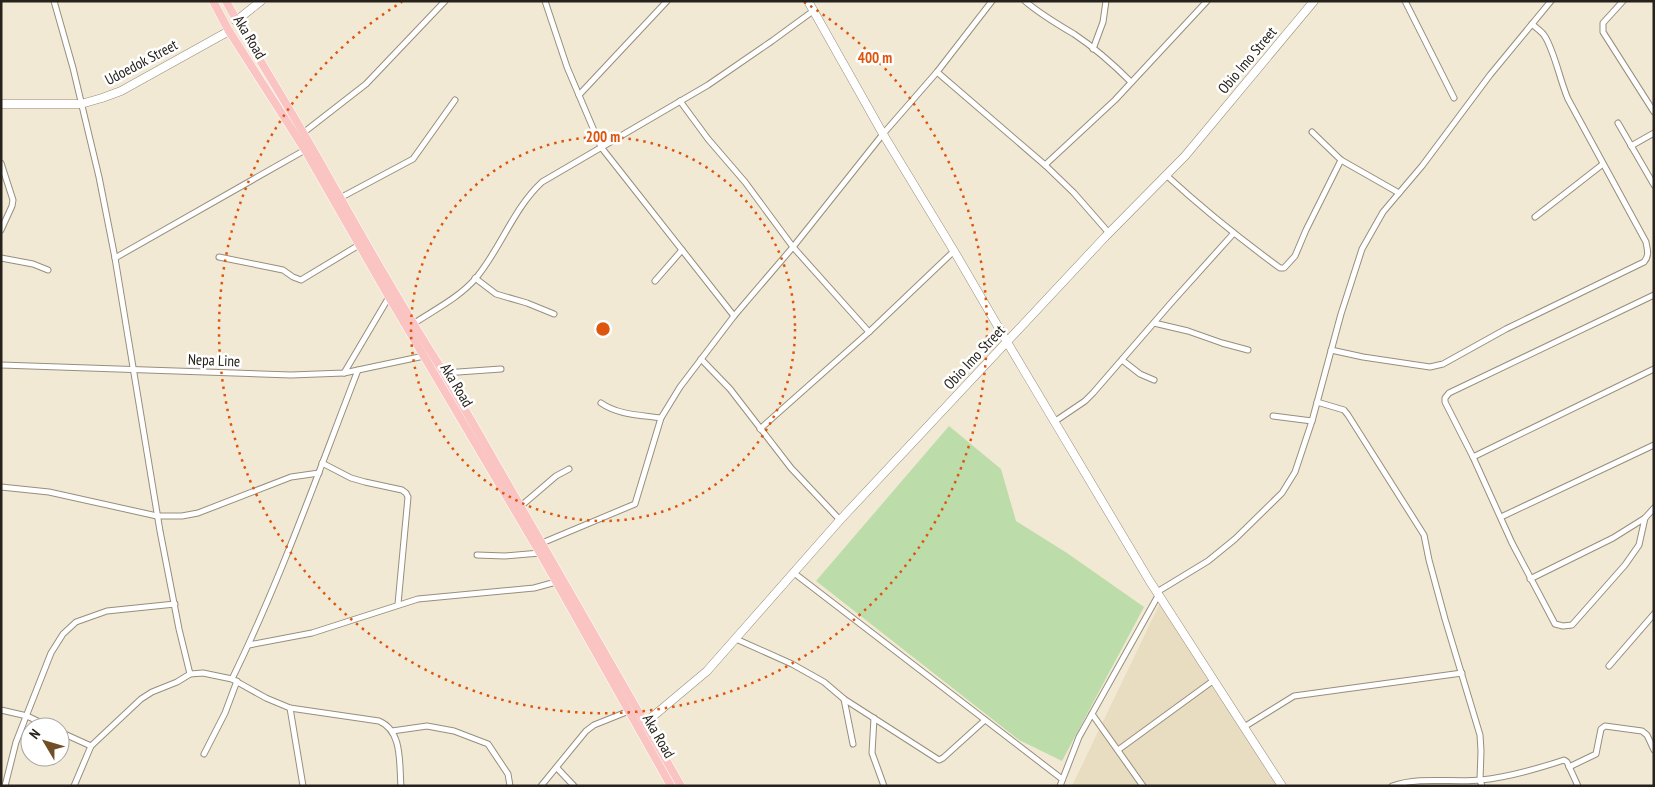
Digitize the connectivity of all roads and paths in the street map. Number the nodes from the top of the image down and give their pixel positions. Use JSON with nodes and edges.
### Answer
{"nodes":[{"id":1,"x":54,"y":1,"type":"edge"},
{"id":2,"x":213,"y":1,"type":"edge"},
{"id":3,"x":226,"y":1,"type":"edge"},
{"id":4,"x":261,"y":1,"type":"edge"},
{"id":5,"x":445,"y":1,"type":"edge"},
{"id":6,"x":545,"y":1,"type":"edge"},
{"id":7,"x":667,"y":1,"type":"edge"},
{"id":8,"x":992,"y":1,"type":"edge"},
{"id":9,"x":1025,"y":1,"type":"edge"},
{"id":10,"x":1106,"y":1,"type":"edge"},
{"id":11,"x":1207,"y":1,"type":"edge"},
{"id":12,"x":1314,"y":1,"type":"edge"},
{"id":13,"x":1405,"y":1,"type":"edge"},
{"id":14,"x":1551,"y":1,"type":"edge"},
{"id":15,"x":1623,"y":1,"type":"edge"},
{"id":16,"x":812,"y":5,"type":"edge"},
{"id":17,"x":236,"y":21,"type":"junction"},
{"id":18,"x":1532,"y":24,"type":"junction"},
{"id":19,"x":229,"y":30,"type":"junction"},
{"id":20,"x":1094,"y":49,"type":"junction"},
{"id":21,"x":937,"y":72,"type":"junction"},
{"id":22,"x":1131,"y":82,"type":"junction"},
{"id":23,"x":579,"y":96,"type":"junction"},
{"id":24,"x":1454,"y":98,"type":"dead end"},
{"id":25,"x":454,"y":100,"type":"dead end"},
{"id":26,"x":680,"y":101,"type":"junction"},
{"id":27,"x":1,"y":104,"type":"edge"},
{"id":28,"x":81,"y":104,"type":"junction"},
{"id":29,"x":1654,"y":112,"type":"edge"},
{"id":30,"x":1618,"y":123,"type":"dead end"},
{"id":31,"x":1312,"y":132,"type":"dead end"},
{"id":32,"x":303,"y":133,"type":"junction"},
{"id":33,"x":1654,"y":133,"type":"edge"},
{"id":34,"x":883,"y":134,"type":"junction"},
{"id":35,"x":1631,"y":146,"type":"junction"},
{"id":36,"x":601,"y":147,"type":"junction"},
{"id":37,"x":305,"y":150,"type":"junction"},
{"id":38,"x":1341,"y":160,"type":"junction"},
{"id":39,"x":1,"y":163,"type":"edge"},
{"id":40,"x":1603,"y":164,"type":"junction"},
{"id":41,"x":1046,"y":165,"type":"junction"},
{"id":42,"x":1166,"y":175,"type":"junction"},
{"id":43,"x":1654,"y":185,"type":"edge"},
{"id":44,"x":1399,"y":193,"type":"junction"},
{"id":45,"x":340,"y":198,"type":"junction"},
{"id":46,"x":1535,"y":217,"type":"dead end"},
{"id":47,"x":1,"y":230,"type":"edge"},
{"id":48,"x":1109,"y":233,"type":"junction"},
{"id":49,"x":1233,"y":234,"type":"junction"},
{"id":50,"x":359,"y":245,"type":"junction"},
{"id":51,"x":793,"y":247,"type":"junction"},
{"id":52,"x":682,"y":250,"type":"junction"},
{"id":53,"x":954,"y":251,"type":"junction"},
{"id":54,"x":219,"y":257,"type":"dead end"},
{"id":55,"x":1,"y":258,"type":"edge"},
{"id":56,"x":115,"y":258,"type":"junction"},
{"id":57,"x":48,"y":270,"type":"dead end"},
{"id":58,"x":475,"y":278,"type":"junction"},
{"id":59,"x":655,"y":282,"type":"dead end"},
{"id":60,"x":1654,"y":295,"type":"edge"},
{"id":61,"x":389,"y":297,"type":"junction"},
{"id":62,"x":554,"y":314,"type":"dead end"},
{"id":63,"x":734,"y":316,"type":"junction"},
{"id":64,"x":1154,"y":323,"type":"junction"},
{"id":65,"x":413,"y":324,"type":"junction"},
{"id":66,"x":869,"y":332,"type":"junction"},
{"id":67,"x":1007,"y":342,"type":"junction"},
{"id":68,"x":1248,"y":350,"type":"dead end"},
{"id":69,"x":1331,"y":350,"type":"junction"},
{"id":70,"x":424,"y":356,"type":"junction"},
{"id":71,"x":701,"y":359,"type":"junction"},
{"id":72,"x":1122,"y":360,"type":"junction"},
{"id":73,"x":1,"y":365,"type":"edge"},
{"id":74,"x":501,"y":369,"type":"dead end"},
{"id":75,"x":1654,"y":369,"type":"edge"},
{"id":76,"x":133,"y":370,"type":"junction"},
{"id":77,"x":358,"y":370,"type":"junction"},
{"id":78,"x":344,"y":373,"type":"junction"},
{"id":79,"x":444,"y":373,"type":"junction"},
{"id":80,"x":1154,"y":380,"type":"dead end"},
{"id":81,"x":1317,"y":402,"type":"junction"},
{"id":82,"x":601,"y":403,"type":"dead end"},
{"id":83,"x":1273,"y":416,"type":"dead end"},
{"id":84,"x":661,"y":418,"type":"junction"},
{"id":85,"x":1312,"y":421,"type":"junction"},
{"id":86,"x":1054,"y":422,"type":"junction"},
{"id":87,"x":760,"y":429,"type":"junction"},
{"id":88,"x":1654,"y":444,"type":"edge"},
{"id":89,"x":1473,"y":458,"type":"junction"},
{"id":90,"x":322,"y":463,"type":"junction"},
{"id":91,"x":569,"y":469,"type":"dead end"},
{"id":92,"x":319,"y":473,"type":"junction"},
{"id":93,"x":1,"y":487,"type":"edge"},
{"id":94,"x":521,"y":506,"type":"junction"},
{"id":95,"x":1654,"y":508,"type":"edge"},
{"id":96,"x":157,"y":516,"type":"junction"},
{"id":97,"x":1500,"y":518,"type":"junction"},
{"id":98,"x":1645,"y":518,"type":"junction"},
{"id":99,"x":840,"y":520,"type":"junction"},
{"id":100,"x":542,"y":543,"type":"junction"},
{"id":101,"x":540,"y":553,"type":"junction"},
{"id":102,"x":477,"y":555,"type":"dead end"},
{"id":103,"x":794,"y":573,"type":"junction"},
{"id":104,"x":1530,"y":579,"type":"junction"},
{"id":105,"x":556,"y":582,"type":"junction"},
{"id":106,"x":1157,"y":592,"type":"junction"},
{"id":107,"x":175,"y":604,"type":"junction"},
{"id":108,"x":398,"y":604,"type":"junction"},
{"id":109,"x":1654,"y":614,"type":"edge"},
{"id":110,"x":736,"y":638,"type":"junction"},
{"id":111,"x":249,"y":645,"type":"junction"},
{"id":112,"x":1609,"y":666,"type":"dead end"},
{"id":113,"x":1462,"y":673,"type":"junction"},
{"id":114,"x":190,"y":674,"type":"junction"},
{"id":115,"x":235,"y":680,"type":"junction"},
{"id":116,"x":1214,"y":680,"type":"junction"},
{"id":117,"x":844,"y":699,"type":"junction"},
{"id":118,"x":290,"y":708,"type":"junction"},
{"id":119,"x":1,"y":710,"type":"edge"},
{"id":120,"x":629,"y":711,"type":"junction"},
{"id":121,"x":1092,"y":714,"type":"junction"},
{"id":122,"x":27,"y":716,"type":"junction"},
{"id":123,"x":874,"y":718,"type":"junction"},
{"id":124,"x":985,"y":720,"type":"junction"},
{"id":125,"x":645,"y":723,"type":"junction"},
{"id":126,"x":1244,"y":727,"type":"junction"},
{"id":127,"x":392,"y":731,"type":"junction"},
{"id":128,"x":70,"y":737,"type":"edge"},
{"id":129,"x":853,"y":744,"type":"dead end"},
{"id":130,"x":91,"y":746,"type":"junction"},
{"id":131,"x":1118,"y":750,"type":"junction"},
{"id":132,"x":1654,"y":750,"type":"edge"},
{"id":133,"x":204,"y":754,"type":"dead end"},
{"id":134,"x":1,"y":765,"type":"edge"},
{"id":135,"x":10,"y":765,"type":"junction"},
{"id":136,"x":1570,"y":767,"type":"junction"},
{"id":137,"x":556,"y":768,"type":"junction"},
{"id":138,"x":1062,"y":779,"type":"junction"},
{"id":139,"x":1481,"y":783,"type":"edge"},
{"id":140,"x":5,"y":786,"type":"edge"},
{"id":141,"x":74,"y":786,"type":"edge"},
{"id":142,"x":303,"y":786,"type":"edge"},
{"id":143,"x":401,"y":786,"type":"edge"},
{"id":144,"x":510,"y":786,"type":"edge"},
{"id":145,"x":540,"y":786,"type":"edge"},
{"id":146,"x":574,"y":786,"type":"edge"},
{"id":147,"x":672,"y":786,"type":"edge"},
{"id":148,"x":681,"y":786,"type":"edge"},
{"id":149,"x":884,"y":786,"type":"edge"},
{"id":150,"x":1060,"y":786,"type":"edge"},
{"id":151,"x":1143,"y":786,"type":"edge"},
{"id":152,"x":1282,"y":786,"type":"edge"},
{"id":153,"x":1392,"y":786,"type":"edge"},
{"id":154,"x":1578,"y":786,"type":"edge"}],
"edges":[{"from":1,"to":28,"type":"street"},
{"from":2,"to":19,"type":"main road","name":"Aka Road"},
{"from":3,"to":17,"type":"main road","name":"Aka Road"},
{"from":4,"to":17,"type":"street"},
{"from":5,"to":32,"type":"street"},
{"from":6,"to":23,"type":"street"},
{"from":7,"to":23,"type":"street"},
{"from":8,"to":21,"type":"street"},
{"from":9,"to":20,"type":"street"},
{"from":10,"to":20,"type":"street"},
{"from":11,"to":22,"type":"street"},
{"from":12,"to":42,"type":"street","name":"Obio Imo Street"},
{"from":13,"to":24,"type":"street"},
{"from":14,"to":18,"type":"street"},
{"from":15,"to":29,"type":"street"},
{"from":16,"to":26,"type":"street"},
{"from":16,"to":34,"type":"street"},
{"from":17,"to":32,"type":"main road","name":"Aka Road"},
{"from":18,"to":40,"type":"street"},
{"from":18,"to":44,"type":"street"},
{"from":19,"to":28,"type":"street","name":"Udoedok Street"},
{"from":19,"to":37,"type":"main road","name":"Aka Road"},
{"from":20,"to":22,"type":"street"},
{"from":21,"to":34,"type":"street"},
{"from":21,"to":41,"type":"street"},
{"from":22,"to":41,"type":"street"},
{"from":23,"to":36,"type":"street"},
{"from":25,"to":45,"type":"street"},
{"from":26,"to":36,"type":"street"},
{"from":26,"to":51,"type":"street"},
{"from":27,"to":28,"type":"street","name":"Udoedok Street"},
{"from":28,"to":56,"type":"street"},
{"from":30,"to":35,"type":"street"},
{"from":31,"to":38,"type":"street"},
{"from":32,"to":45,"type":"main road","name":"Aka Road"},
{"from":33,"to":35,"type":"street"},
{"from":34,"to":51,"type":"street"},
{"from":34,"to":53,"type":"street"},
{"from":35,"to":43,"type":"street"},
{"from":36,"to":52,"type":"street"},
{"from":36,"to":58,"type":"street"},
{"from":37,"to":50,"type":"main road","name":"Aka Road"},
{"from":37,"to":56,"type":"street"},
{"from":38,"to":44,"type":"street"},
{"from":38,"to":49,"type":"street"},
{"from":39,"to":47,"type":"street"},
{"from":40,"to":46,"type":"street"},
{"from":40,"to":69,"type":"street"},
{"from":41,"to":48,"type":"street"},
{"from":42,"to":48,"type":"street","name":"Obio Imo Street"},
{"from":42,"to":49,"type":"street"},
{"from":44,"to":69,"type":"street"},
{"from":45,"to":65,"type":"main road","name":"Aka Road"},
{"from":48,"to":67,"type":"street","name":"Obio Imo Street"},
{"from":49,"to":64,"type":"street"},
{"from":50,"to":54,"type":"street"},
{"from":50,"to":61,"type":"main road","name":"Aka Road"},
{"from":51,"to":63,"type":"street"},
{"from":51,"to":66,"type":"street"},
{"from":52,"to":59,"type":"street"},
{"from":52,"to":63,"type":"street"},
{"from":53,"to":66,"type":"street"},
{"from":53,"to":67,"type":"street"},
{"from":55,"to":57,"type":"street"},
{"from":56,"to":76,"type":"street"},
{"from":58,"to":62,"type":"street"},
{"from":58,"to":65,"type":"street"},
{"from":60,"to":89,"type":"street"},
{"from":61,"to":70,"type":"main road","name":"Aka Road"},
{"from":61,"to":78,"type":"street"},
{"from":63,"to":71,"type":"street"},
{"from":64,"to":68,"type":"street"},
{"from":64,"to":72,"type":"street"},
{"from":65,"to":79,"type":"main road","name":"Aka Road"},
{"from":66,"to":87,"type":"street"},
{"from":67,"to":86,"type":"street"},
{"from":67,"to":99,"type":"street","name":"Obio Imo Street"},
{"from":69,"to":81,"type":"street"},
{"from":70,"to":77,"type":"street","name":"Nepa Line"},
{"from":70,"to":101,"type":"main road","name":"Aka Road"},
{"from":71,"to":84,"type":"street"},
{"from":71,"to":87,"type":"street"},
{"from":72,"to":80,"type":"street"},
{"from":72,"to":86,"type":"street"},
{"from":73,"to":76,"type":"street","name":"Nepa Line"},
{"from":74,"to":79,"type":"street"},
{"from":75,"to":89,"type":"street"},
{"from":76,"to":78,"type":"street","name":"Nepa Line"},
{"from":76,"to":96,"type":"street"},
{"from":77,"to":78,"type":"street","name":"Nepa Line"},
{"from":77,"to":90,"type":"street"},
{"from":79,"to":94,"type":"main road","name":"Aka Road"},
{"from":81,"to":85,"type":"street"},
{"from":81,"to":113,"type":"street"},
{"from":82,"to":84,"type":"street"},
{"from":83,"to":85,"type":"street"},
{"from":84,"to":100,"type":"street"},
{"from":85,"to":106,"type":"street"},
{"from":86,"to":106,"type":"street"},
{"from":87,"to":99,"type":"street"},
{"from":88,"to":97,"type":"street"},
{"from":89,"to":97,"type":"street"},
{"from":90,"to":92,"type":"street"},
{"from":90,"to":108,"type":"street"},
{"from":91,"to":94,"type":"street"},
{"from":92,"to":96,"type":"street"},
{"from":92,"to":111,"type":"street"},
{"from":93,"to":96,"type":"street"},
{"from":94,"to":100,"type":"main road","name":"Aka Road"},
{"from":95,"to":98,"type":"street"},
{"from":96,"to":107,"type":"street"},
{"from":97,"to":104,"type":"street"},
{"from":98,"to":104,"type":"street"},
{"from":98,"to":104,"type":"street"},
{"from":99,"to":103,"type":"street","name":"Obio Imo Street"},
{"from":100,"to":125,"type":"main road","name":"Aka Road"},
{"from":101,"to":102,"type":"street"},
{"from":101,"to":105,"type":"main road","name":"Aka Road"},
{"from":103,"to":110,"type":"street","name":"Obio Imo Street"},
{"from":103,"to":124,"type":"street"},
{"from":105,"to":108,"type":"street"},
{"from":105,"to":120,"type":"main road","name":"Aka Road"},
{"from":106,"to":116,"type":"street"},
{"from":106,"to":121,"type":"street"},
{"from":107,"to":114,"type":"street"},
{"from":107,"to":122,"type":"street"},
{"from":108,"to":111,"type":"street"},
{"from":109,"to":112,"type":"street"},
{"from":110,"to":117,"type":"street"},
{"from":110,"to":125,"type":"street","name":"Obio Imo Street"},
{"from":111,"to":115,"type":"street"},
{"from":113,"to":126,"type":"street"},
{"from":113,"to":139,"type":"street"},
{"from":114,"to":115,"type":"street"},
{"from":114,"to":130,"type":"street"},
{"from":115,"to":118,"type":"street"},
{"from":115,"to":133,"type":"street"},
{"from":116,"to":126,"type":"street"},
{"from":116,"to":131,"type":"street"},
{"from":117,"to":123,"type":"street"},
{"from":117,"to":129,"type":"street"},
{"from":118,"to":127,"type":"street"},
{"from":118,"to":142,"type":"street"},
{"from":119,"to":122,"type":"street"},
{"from":120,"to":137,"type":"street"},
{"from":120,"to":147,"type":"main road","name":"Aka Road"},
{"from":121,"to":131,"type":"street"},
{"from":121,"to":138,"type":"street"},
{"from":122,"to":135,"type":"street"},
{"from":123,"to":124,"type":"street"},
{"from":123,"to":149,"type":"street"},
{"from":124,"to":138,"type":"street"},
{"from":125,"to":148,"type":"main road","name":"Aka Road"},
{"from":126,"to":152,"type":"street"},
{"from":127,"to":143,"type":"street"},
{"from":127,"to":144,"type":"street"},
{"from":128,"to":130,"type":"street"},
{"from":130,"to":141,"type":"street"},
{"from":131,"to":151,"type":"street"},
{"from":132,"to":136,"type":"street"},
{"from":134,"to":135,"type":"street"},
{"from":135,"to":140,"type":"street"},
{"from":136,"to":139,"type":"street"},
{"from":136,"to":154,"type":"street"},
{"from":137,"to":145,"type":"street"},
{"from":137,"to":146,"type":"street"},
{"from":138,"to":150,"type":"street"},
{"from":139,"to":153,"type":"street"}]}
